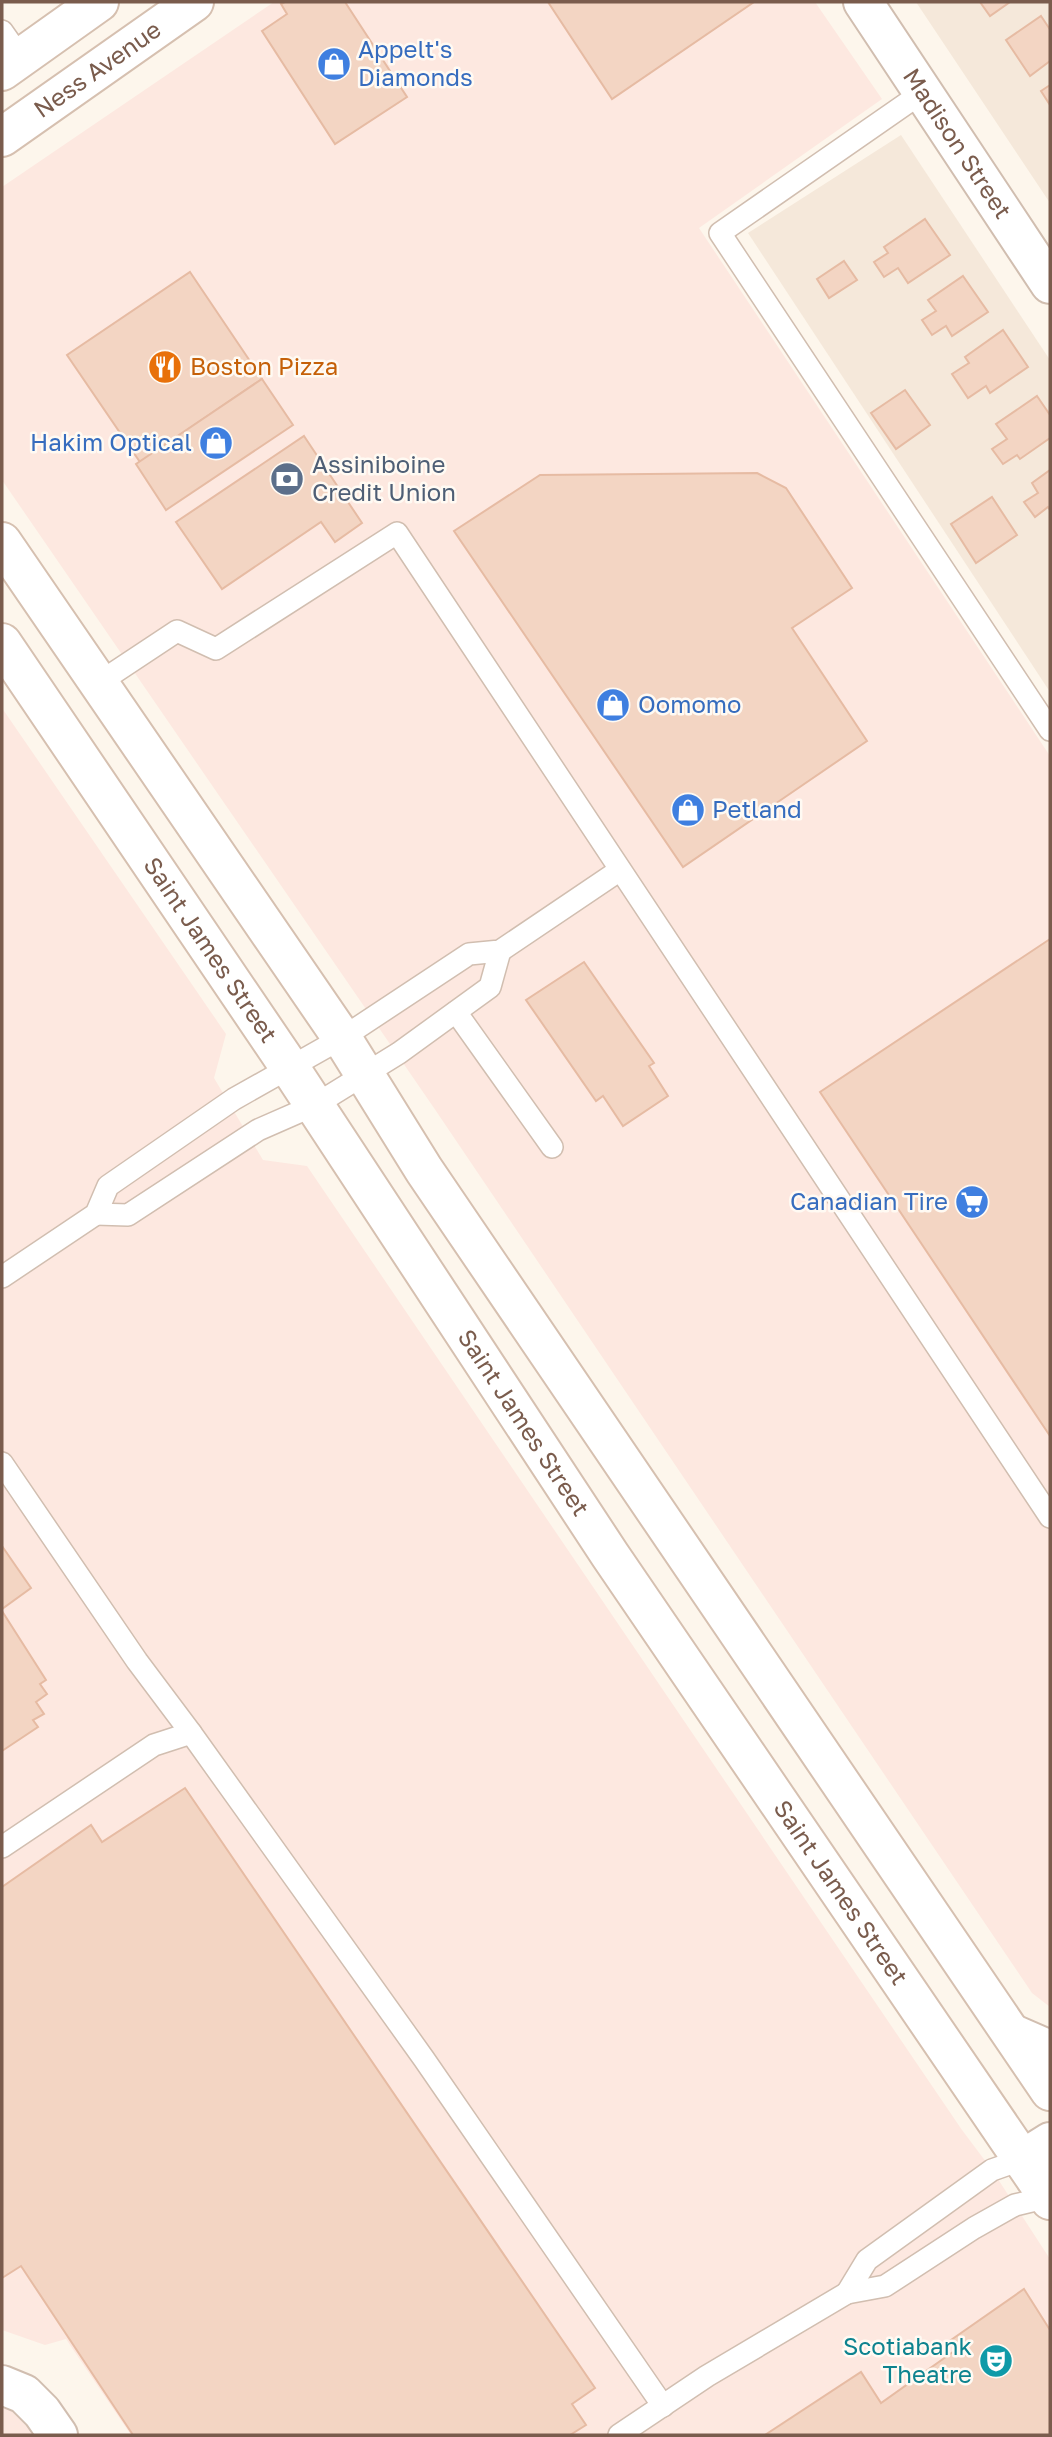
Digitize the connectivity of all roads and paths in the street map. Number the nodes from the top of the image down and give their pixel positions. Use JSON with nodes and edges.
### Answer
{"nodes":[{"id":1,"x":194,"y":2,"type":"edge"},
{"id":2,"x":863,"y":2,"type":"edge"},
{"id":3,"x":77,"y":8,"type":"edge"},
{"id":4,"x":8,"y":53,"type":"edge"},
{"id":5,"x":923,"y":92,"type":"junction"},
{"id":6,"x":2,"y":136,"type":"edge"},
{"id":7,"x":1050,"y":284,"type":"edge"},
{"id":8,"x":2,"y":542,"type":"edge"},
{"id":9,"x":2,"y":642,"type":"edge"},
{"id":10,"x":100,"y":682,"type":"junction"},
{"id":11,"x":1050,"y":730,"type":"edge"},
{"id":12,"x":620,"y":870,"type":"junction"},
{"id":13,"x":500,"y":951,"type":"junction"},
{"id":14,"x":456,"y":1012,"type":"junction"},
{"id":15,"x":342,"y":1038,"type":"junction"},
{"id":16,"x":290,"y":1068,"type":"junction"},
{"id":17,"x":366,"y":1074,"type":"junction"},
{"id":18,"x":315,"y":1105,"type":"junction"},
{"id":19,"x":552,"y":1147,"type":"dead end"},
{"id":20,"x":96,"y":1214,"type":"junction"},
{"id":21,"x":2,"y":1278,"type":"edge"},
{"id":22,"x":2,"y":1463,"type":"edge"},
{"id":23,"x":1050,"y":1517,"type":"edge"},
{"id":24,"x":191,"y":1733,"type":"junction"},
{"id":25,"x":2,"y":1847,"type":"edge"},
{"id":26,"x":1013,"y":2034,"type":"junction"},
{"id":27,"x":1050,"y":2050,"type":"edge"},
{"id":28,"x":1050,"y":2091,"type":"edge"},
{"id":29,"x":1036,"y":2150,"type":"edge"},
{"id":30,"x":1050,"y":2198,"type":"edge"},
{"id":31,"x":847,"y":2293,"type":"junction"},
{"id":32,"x":2,"y":2385,"type":"edge"},
{"id":33,"x":663,"y":2406,"type":"junction"},
{"id":34,"x":58,"y":2435,"type":"edge"},
{"id":35,"x":619,"y":2435,"type":"edge"}],
"edges":[{"from":1,"to":6,"type":"main road","name":"Ness Avenue"},
{"from":2,"to":5,"type":"main road","name":"Madison Street"},
{"from":3,"to":4,"type":"main road"},
{"from":5,"to":7,"type":"main road","name":"Madison Street"},
{"from":5,"to":11,"type":"lane"},
{"from":8,"to":10,"type":"main road"},
{"from":9,"to":16,"type":"main road","name":"Saint James Street"},
{"from":10,"to":12,"type":"lane"},
{"from":10,"to":15,"type":"main road"},
{"from":12,"to":13,"type":"lane"},
{"from":12,"to":23,"type":"lane"},
{"from":13,"to":14,"type":"lane"},
{"from":13,"to":15,"type":"lane"},
{"from":14,"to":17,"type":"lane"},
{"from":14,"to":19,"type":"lane"},
{"from":15,"to":16,"type":"lane"},
{"from":15,"to":17,"type":"main road"},
{"from":16,"to":18,"type":"main road","name":"Saint James Street"},
{"from":16,"to":20,"type":"lane"},
{"from":17,"to":18,"type":"lane"},
{"from":17,"to":26,"type":"main road"},
{"from":18,"to":20,"type":"lane"},
{"from":18,"to":29,"type":"main road","name":"Saint James Street"},
{"from":20,"to":21,"type":"lane"},
{"from":22,"to":24,"type":"lane"},
{"from":24,"to":25,"type":"lane"},
{"from":24,"to":33,"type":"lane"},
{"from":26,"to":27,"type":"main road"},
{"from":26,"to":28,"type":"main road"},
{"from":29,"to":30,"type":"main road","name":"Saint James Street"},
{"from":29,"to":31,"type":"lane"},
{"from":30,"to":31,"type":"lane"},
{"from":31,"to":33,"type":"lane"},
{"from":32,"to":34,"type":"main road"},
{"from":33,"to":35,"type":"lane"}]}
